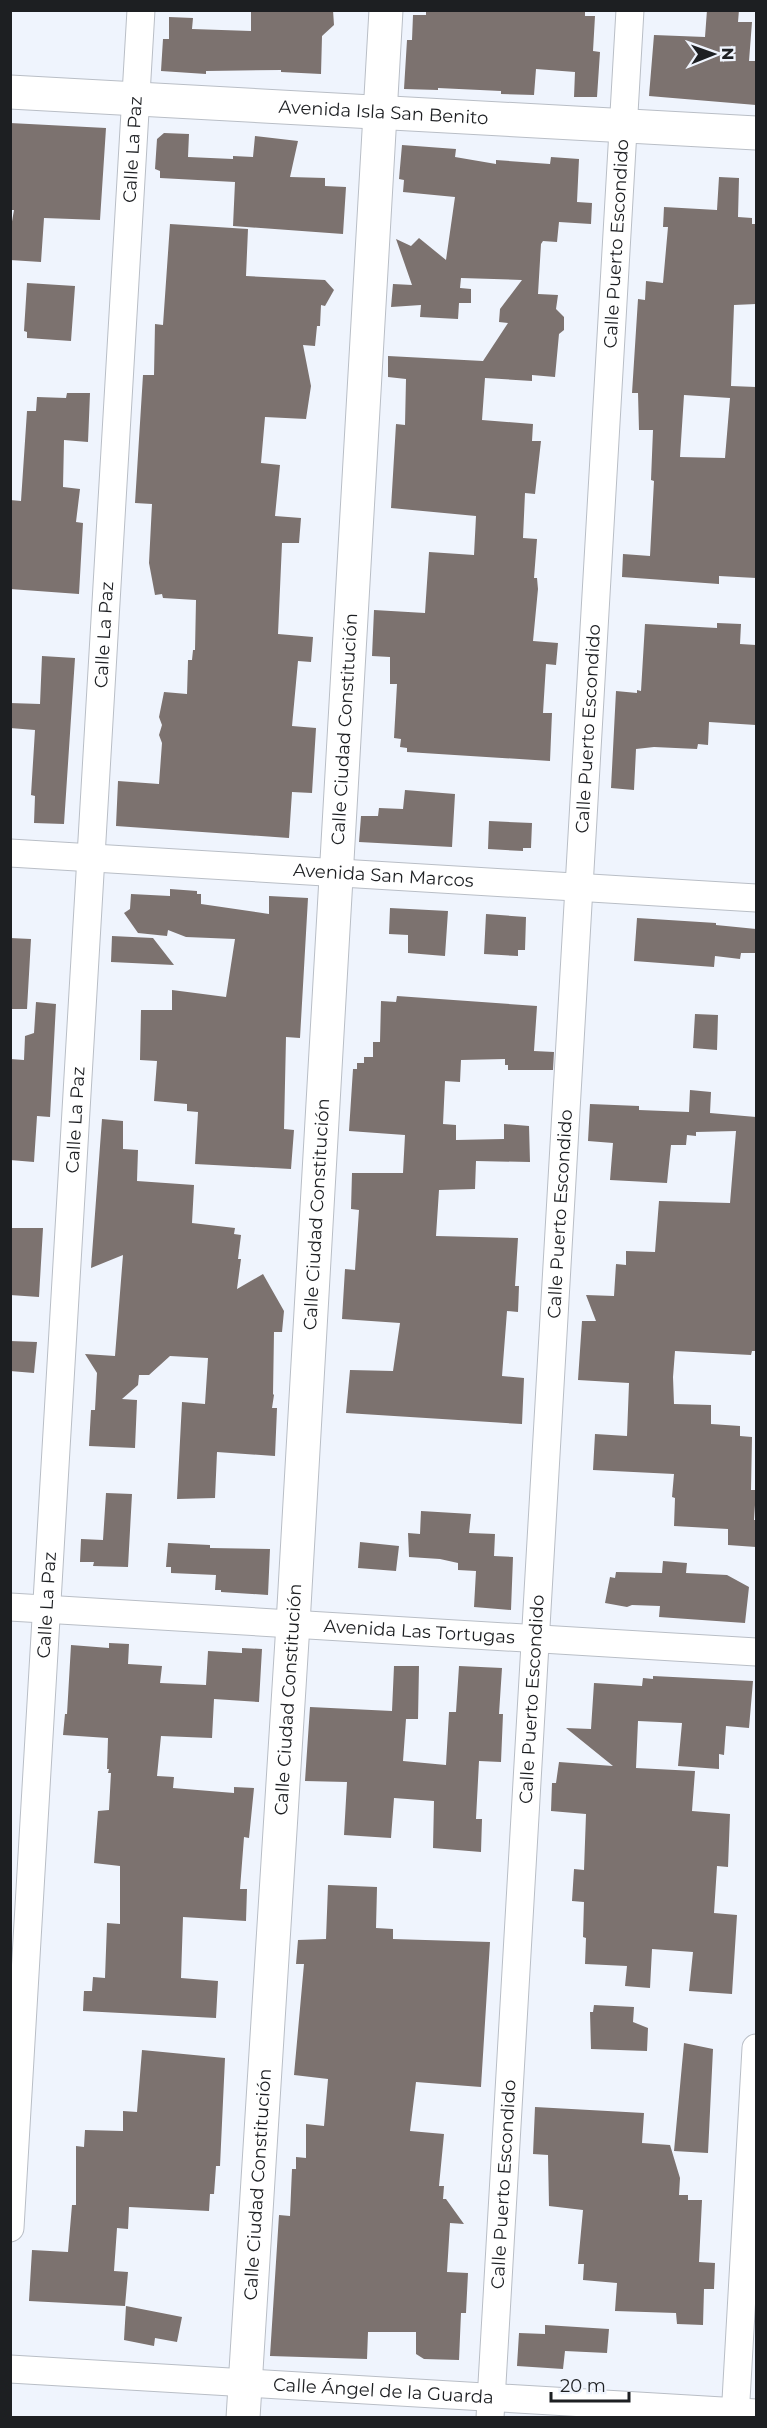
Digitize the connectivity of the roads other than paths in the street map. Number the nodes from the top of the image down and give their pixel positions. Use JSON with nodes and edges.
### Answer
{"nodes":[{"id":1,"x":141,"y":10,"type":"edge"},
{"id":2,"x":386,"y":10,"type":"edge"},
{"id":3,"x":630,"y":10,"type":"edge"},
{"id":4,"x":10,"y":92,"type":"edge"},
{"id":5,"x":135,"y":99,"type":"junction"},
{"id":6,"x":380,"y":112,"type":"junction"},
{"id":7,"x":624,"y":125,"type":"junction"},
{"id":8,"x":756,"y":133,"type":"edge"},
{"id":9,"x":10,"y":853,"type":"edge"},
{"id":10,"x":91,"y":858,"type":"junction"},
{"id":11,"x":335,"y":873,"type":"junction"},
{"id":12,"x":578,"y":887,"type":"junction"},
{"id":13,"x":756,"y":898,"type":"edge"},
{"id":14,"x":10,"y":1607,"type":"edge"},
{"id":15,"x":47,"y":1609,"type":"junction"},
{"id":16,"x":293,"y":1624,"type":"junction"},
{"id":17,"x":536,"y":1639,"type":"junction"},
{"id":18,"x":756,"y":1652,"type":"edge"},
{"id":19,"x":756,"y":2048,"type":"edge"},
{"id":20,"x":10,"y":2228,"type":"edge"},
{"id":21,"x":10,"y":2370,"type":"edge"},
{"id":22,"x":245,"y":2383,"type":"junction"},
{"id":23,"x":491,"y":2407,"type":"edge"},
{"id":24,"x":742,"y":2414,"type":"edge"},
{"id":25,"x":243,"y":2418,"type":"edge"}],
"edges":[{"from":1,"to":5,"type":"street","name":"Calle La Paz"},
{"from":2,"to":6,"type":"street","name":"Calle Ciudad Constitución"},
{"from":3,"to":7,"type":"street","name":"Calle Puerto Escondido"},
{"from":4,"to":5,"type":"street","name":"Avenida Isla San Benito"},
{"from":5,"to":6,"type":"street","name":"Avenida Isla San Benito"},
{"from":5,"to":10,"type":"street","name":"Calle La Paz"},
{"from":6,"to":7,"type":"street","name":"Avenida Isla San Benito"},
{"from":6,"to":11,"type":"street","name":"Calle Ciudad Constitución"},
{"from":7,"to":8,"type":"street","name":"Avenida Isla San Benito"},
{"from":7,"to":12,"type":"street","name":"Calle Puerto Escondido"},
{"from":9,"to":10,"type":"street","name":"Avenida San Marcos"},
{"from":10,"to":11,"type":"street","name":"Avenida San Marcos"},
{"from":10,"to":15,"type":"street","name":"Calle La Paz"},
{"from":11,"to":12,"type":"street","name":"Avenida San Marcos"},
{"from":11,"to":16,"type":"street","name":"Calle Ciudad Constitución"},
{"from":12,"to":13,"type":"street","name":"Avenida San Marcos"},
{"from":12,"to":17,"type":"street","name":"Calle Puerto Escondido"},
{"from":14,"to":15,"type":"street","name":"Avenida Las Tortugas"},
{"from":15,"to":16,"type":"street","name":"Avenida Las Tortugas"},
{"from":15,"to":20,"type":"street","name":"Calle La Paz"},
{"from":16,"to":17,"type":"street","name":"Avenida Las Tortugas"},
{"from":16,"to":22,"type":"street","name":"Calle Ciudad Constitución"},
{"from":17,"to":18,"type":"street","name":"Avenida Las Tortugas"},
{"from":17,"to":23,"type":"street","name":"Calle Puerto Escondido"},
{"from":19,"to":24,"type":"street"},
{"from":21,"to":22,"type":"street","name":"Calle Ángel de la Guarda"},
{"from":22,"to":23,"type":"street","name":"Calle Ángel de la Guarda"},
{"from":22,"to":25,"type":"street","name":"Calle Ciudad Constitución"},
{"from":23,"to":24,"type":"street","name":"Calle Ángel de la Guarda"}]}
